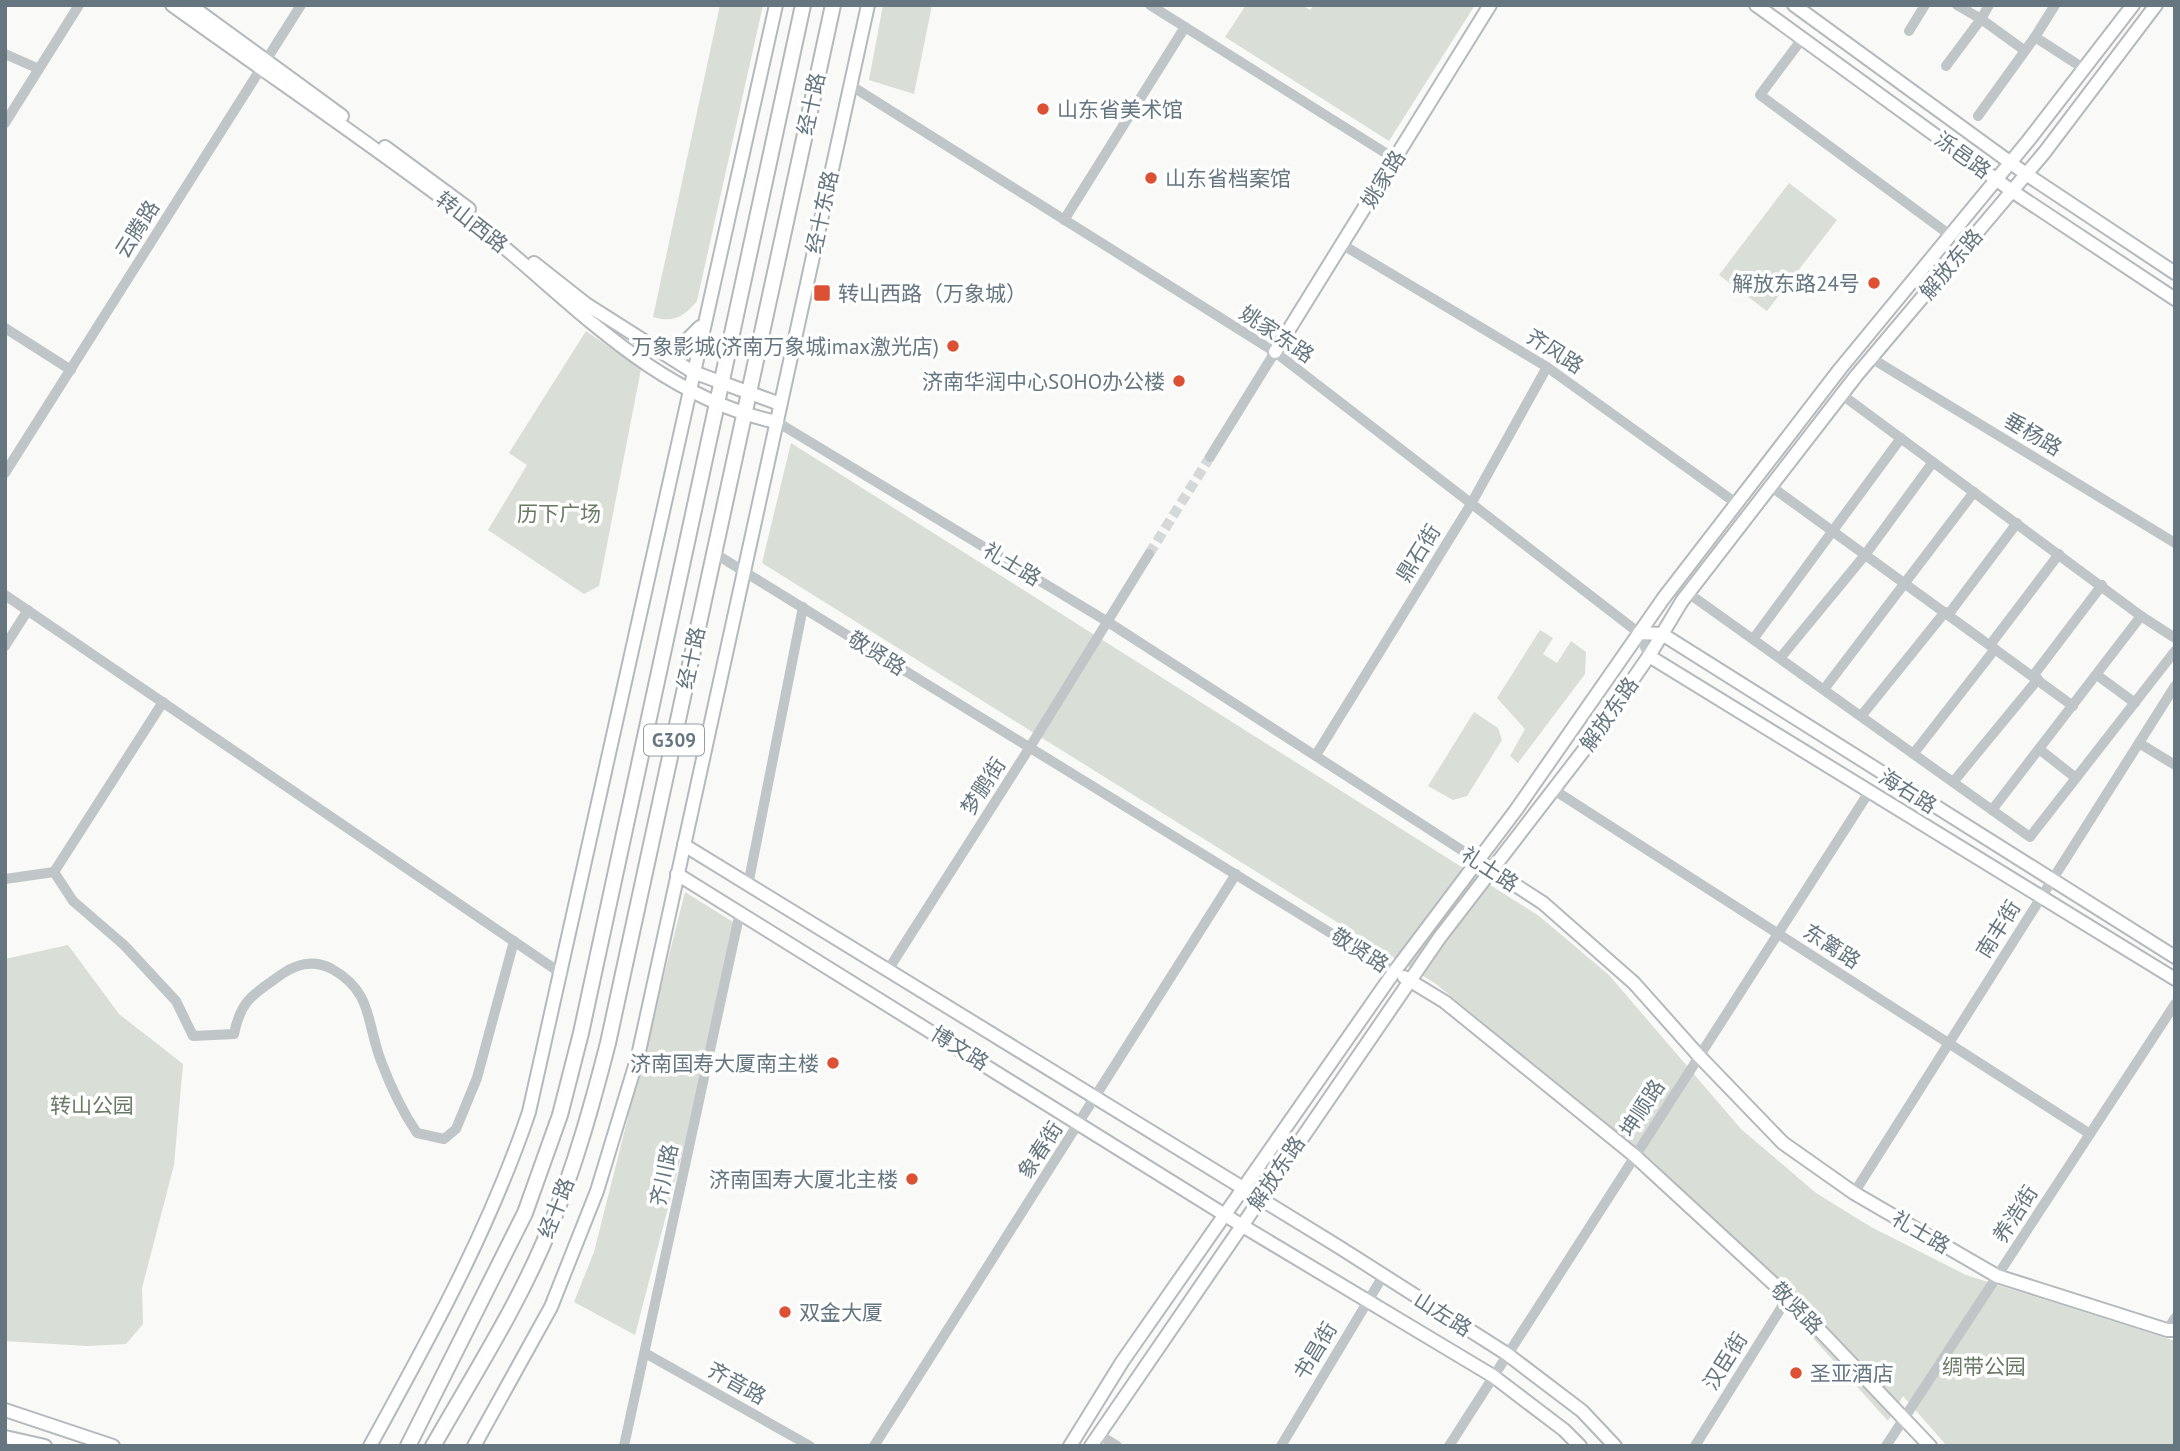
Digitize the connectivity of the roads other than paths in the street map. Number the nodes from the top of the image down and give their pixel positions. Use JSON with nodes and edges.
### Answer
{"nodes":[{"id":1,"x":79,"y":5,"type":"edge"},
{"id":2,"x":172,"y":5,"type":"edge"},
{"id":3,"x":190,"y":5,"type":"edge"},
{"id":4,"x":301,"y":5,"type":"edge"},
{"id":5,"x":776,"y":5,"type":"edge"},
{"id":6,"x":803,"y":5,"type":"edge"},
{"id":7,"x":833,"y":5,"type":"edge"},
{"id":8,"x":868,"y":5,"type":"edge"},
{"id":9,"x":1150,"y":5,"type":"edge"},
{"id":10,"x":1490,"y":5,"type":"edge"},
{"id":11,"x":1756,"y":5,"type":"edge"},
{"id":12,"x":1794,"y":5,"type":"edge"},
{"id":13,"x":1925,"y":5,"type":"edge"},
{"id":14,"x":1957,"y":5,"type":"edge"},
{"id":15,"x":1989,"y":5,"type":"edge"},
{"id":16,"x":2055,"y":5,"type":"edge"},
{"id":17,"x":2133,"y":5,"type":"edge"},
{"id":18,"x":2156,"y":5,"type":"edge"},
{"id":19,"x":1981,"y":19,"type":"junction"},
{"id":20,"x":1185,"y":27,"type":"junction"},
{"id":21,"x":1909,"y":31,"type":"dead end"},
{"id":22,"x":2035,"y":37,"type":"junction"},
{"id":23,"x":1802,"y":38,"type":"junction"},
{"id":24,"x":2024,"y":50,"type":"junction"},
{"id":25,"x":5,"y":54,"type":"edge"},
{"id":26,"x":264,"y":63,"type":"junction"},
{"id":27,"x":1946,"y":66,"type":"dead end"},
{"id":28,"x":2083,"y":68,"type":"junction"},
{"id":29,"x":39,"y":69,"type":"junction"},
{"id":30,"x":850,"y":85,"type":"junction"},
{"id":31,"x":1978,"y":116,"type":"dead end"},
{"id":32,"x":5,"y":123,"type":"edge"},
{"id":33,"x":1395,"y":159,"type":"junction"},
{"id":34,"x":2011,"y":161,"type":"junction"},
{"id":35,"x":2026,"y":174,"type":"junction"},
{"id":36,"x":1996,"y":179,"type":"junction"},
{"id":37,"x":2012,"y":191,"type":"junction"},
{"id":38,"x":1064,"y":220,"type":"junction"},
{"id":39,"x":1950,"y":235,"type":"junction"},
{"id":40,"x":1343,"y":245,"type":"junction"},
{"id":41,"x":2175,"y":273,"type":"edge"},
{"id":42,"x":2175,"y":299,"type":"edge"},
{"id":43,"x":704,"y":321,"type":"junction"},
{"id":44,"x":5,"y":328,"type":"edge"},
{"id":45,"x":643,"y":342,"type":"junction"},
{"id":46,"x":1275,"y":352,"type":"junction"},
{"id":47,"x":1871,"y":358,"type":"junction"},
{"id":48,"x":1548,"y":366,"type":"junction"},
{"id":49,"x":71,"y":370,"type":"junction"},
{"id":50,"x":693,"y":372,"type":"junction"},
{"id":51,"x":721,"y":383,"type":"junction"},
{"id":52,"x":689,"y":392,"type":"junction"},
{"id":53,"x":748,"y":393,"type":"junction"},
{"id":54,"x":1841,"y":394,"type":"junction"},
{"id":55,"x":780,"y":404,"type":"junction"},
{"id":56,"x":718,"y":405,"type":"junction"},
{"id":57,"x":744,"y":415,"type":"junction"},
{"id":58,"x":778,"y":422,"type":"junction"},
{"id":59,"x":1901,"y":438,"type":"junction"},
{"id":60,"x":1210,"y":457,"type":"tunnel mouth"},
{"id":61,"x":1934,"y":462,"type":"junction"},
{"id":62,"x":5,"y":473,"type":"edge"},
{"id":63,"x":1769,"y":485,"type":"junction"},
{"id":64,"x":1975,"y":492,"type":"junction"},
{"id":65,"x":1736,"y":503,"type":"junction"},
{"id":66,"x":1471,"y":504,"type":"junction"},
{"id":67,"x":2017,"y":523,"type":"junction"},
{"id":68,"x":1833,"y":531,"type":"junction"},
{"id":69,"x":2175,"y":544,"type":"edge"},
{"id":70,"x":714,"y":553,"type":"junction"},
{"id":71,"x":1149,"y":554,"type":"tunnel mouth"},
{"id":72,"x":2059,"y":554,"type":"junction"},
{"id":73,"x":1865,"y":555,"type":"junction"},
{"id":74,"x":743,"y":570,"type":"junction"},
{"id":75,"x":1905,"y":584,"type":"junction"},
{"id":76,"x":2102,"y":585,"type":"junction"},
{"id":77,"x":1688,"y":593,"type":"junction"},
{"id":78,"x":5,"y":595,"type":"edge"},
{"id":79,"x":803,"y":607,"type":"junction"},
{"id":80,"x":28,"y":610,"type":"junction"},
{"id":81,"x":1946,"y":614,"type":"junction"},
{"id":82,"x":2141,"y":616,"type":"junction"},
{"id":83,"x":1108,"y":622,"type":"junction"},
{"id":84,"x":1639,"y":633,"type":"junction"},
{"id":85,"x":1662,"y":634,"type":"junction"},
{"id":86,"x":1754,"y":638,"type":"junction"},
{"id":87,"x":2175,"y":638,"type":"edge"},
{"id":88,"x":5,"y":646,"type":"edge"},
{"id":89,"x":1992,"y":647,"type":"junction"},
{"id":90,"x":2175,"y":651,"type":"edge"},
{"id":91,"x":1649,"y":656,"type":"junction"},
{"id":92,"x":1781,"y":657,"type":"junction"},
{"id":93,"x":2097,"y":675,"type":"junction"},
{"id":94,"x":2036,"y":678,"type":"junction"},
{"id":95,"x":2175,"y":686,"type":"edge"},
{"id":96,"x":1825,"y":688,"type":"junction"},
{"id":97,"x":163,"y":702,"type":"junction"},
{"id":98,"x":2134,"y":703,"type":"junction"},
{"id":99,"x":2073,"y":706,"type":"junction"},
{"id":100,"x":1862,"y":715,"type":"junction"},
{"id":101,"x":2138,"y":743,"type":"junction"},
{"id":102,"x":1030,"y":747,"type":"junction"},
{"id":103,"x":2039,"y":749,"type":"junction"},
{"id":104,"x":1914,"y":752,"type":"junction"},
{"id":105,"x":1316,"y":755,"type":"junction"},
{"id":106,"x":2175,"y":765,"type":"edge"},
{"id":107,"x":2076,"y":778,"type":"junction"},
{"id":108,"x":1954,"y":781,"type":"junction"},
{"id":109,"x":1554,"y":790,"type":"junction"},
{"id":110,"x":1869,"y":792,"type":"junction"},
{"id":111,"x":1992,"y":810,"type":"junction"},
{"id":112,"x":684,"y":845,"type":"junction"},
{"id":113,"x":1478,"y":860,"type":"junction"},
{"id":114,"x":1491,"y":870,"type":"junction"},
{"id":115,"x":54,"y":872,"type":"junction"},
{"id":116,"x":677,"y":874,"type":"junction"},
{"id":117,"x":1236,"y":874,"type":"junction"},
{"id":118,"x":5,"y":879,"type":"edge"},
{"id":119,"x":2052,"y":880,"type":"junction"},
{"id":120,"x":748,"y":884,"type":"junction"},
{"id":121,"x":2042,"y":896,"type":"junction"},
{"id":122,"x":740,"y":912,"type":"junction"},
{"id":123,"x":1777,"y":934,"type":"junction"},
{"id":124,"x":514,"y":941,"type":"junction"},
{"id":125,"x":2175,"y":957,"type":"edge"},
{"id":126,"x":888,"y":970,"type":"junction"},
{"id":127,"x":1394,"y":972,"type":"junction"},
{"id":128,"x":562,"y":974,"type":"junction"},
{"id":129,"x":2175,"y":979,"type":"edge"},
{"id":130,"x":1411,"y":981,"type":"junction"},
{"id":131,"x":2175,"y":1004,"type":"edge"},
{"id":132,"x":1947,"y":1045,"type":"junction"},
{"id":133,"x":1699,"y":1056,"type":"junction"},
{"id":134,"x":1097,"y":1097,"type":"junction"},
{"id":135,"x":1081,"y":1122,"type":"junction"},
{"id":136,"x":2090,"y":1134,"type":"junction"},
{"id":137,"x":1634,"y":1156,"type":"junction"},
{"id":138,"x":1244,"y":1188,"type":"junction"},
{"id":139,"x":1854,"y":1193,"type":"junction"},
{"id":140,"x":1259,"y":1198,"type":"junction"},
{"id":141,"x":1227,"y":1214,"type":"junction"},
{"id":142,"x":1241,"y":1225,"type":"junction"},
{"id":143,"x":1383,"y":1276,"type":"junction"},
{"id":144,"x":1997,"y":1276,"type":"junction"},
{"id":145,"x":1788,"y":1297,"type":"junction"},
{"id":146,"x":1369,"y":1299,"type":"junction"},
{"id":147,"x":2175,"y":1318,"type":"edge"},
{"id":148,"x":2171,"y":1330,"type":"edge"},
{"id":149,"x":645,"y":1353,"type":"junction"},
{"id":150,"x":1507,"y":1354,"type":"junction"},
{"id":151,"x":1493,"y":1376,"type":"junction"},
{"id":152,"x":5,"y":1410,"type":"edge"},
{"id":153,"x":1903,"y":1418,"type":"junction"},
{"id":154,"x":1098,"y":1434,"type":"junction"},
{"id":155,"x":5,"y":1437,"type":"edge"},
{"id":156,"x":46,"y":1446,"type":"edge"},
{"id":157,"x":113,"y":1446,"type":"edge"},
{"id":158,"x":370,"y":1446,"type":"edge"},
{"id":159,"x":408,"y":1446,"type":"edge"},
{"id":160,"x":433,"y":1446,"type":"edge"},
{"id":161,"x":474,"y":1446,"type":"edge"},
{"id":162,"x":624,"y":1446,"type":"edge"},
{"id":163,"x":810,"y":1446,"type":"edge"},
{"id":164,"x":874,"y":1446,"type":"edge"},
{"id":165,"x":1070,"y":1446,"type":"edge"},
{"id":166,"x":1091,"y":1446,"type":"edge"},
{"id":167,"x":1117,"y":1446,"type":"edge"},
{"id":168,"x":1281,"y":1446,"type":"edge"},
{"id":169,"x":1449,"y":1446,"type":"edge"},
{"id":170,"x":1580,"y":1446,"type":"edge"},
{"id":171,"x":1615,"y":1446,"type":"edge"},
{"id":172,"x":1695,"y":1446,"type":"edge"},
{"id":173,"x":1886,"y":1446,"type":"edge"},
{"id":174,"x":1930,"y":1446,"type":"edge"}],
"edges":[{"from":1,"to":29,"type":"street"},
{"from":2,"to":26,"type":"main road","name":"转山西路"},
{"from":3,"to":26,"type":"main road","name":"转山西路"},
{"from":4,"to":26,"type":"street","name":"云腾路"},
{"from":5,"to":43,"type":"main road"},
{"from":6,"to":51,"type":"highway","name":"经十路","number":"G309"},
{"from":7,"to":53,"type":"highway","name":"经十路","number":"G309"},
{"from":8,"to":30,"type":"main road","name":"经十路"},
{"from":9,"to":20,"type":"street"},
{"from":10,"to":33,"type":"main road","name":"姚家路"},
{"from":11,"to":23,"type":"main road","name":"泺邑路"},
{"from":12,"to":34,"type":"main road","name":"泺邑路"},
{"from":13,"to":21,"type":"street"},
{"from":14,"to":19,"type":"street"},
{"from":15,"to":19,"type":"street"},
{"from":16,"to":22,"type":"street"},
{"from":17,"to":28,"type":"main road","name":"解放东路"},
{"from":18,"to":35,"type":"main road","name":"解放东路"},
{"from":19,"to":24,"type":"street"},
{"from":19,"to":27,"type":"street"},
{"from":20,"to":33,"type":"street"},
{"from":20,"to":38,"type":"street"},
{"from":22,"to":24,"type":"street"},
{"from":22,"to":28,"type":"street"},
{"from":23,"to":36,"type":"main road","name":"泺邑路"},
{"from":23,"to":39,"type":"street"},
{"from":24,"to":31,"type":"street"},
{"from":25,"to":29,"type":"street"},
{"from":26,"to":45,"type":"main road","name":"转山西路"},
{"from":26,"to":49,"type":"street","name":"云腾路"},
{"from":26,"to":52,"type":"main road","name":"转山西路"},
{"from":28,"to":34,"type":"main road","name":"解放东路"},
{"from":29,"to":32,"type":"street"},
{"from":30,"to":38,"type":"street","name":"姚家东路"},
{"from":30,"to":55,"type":"main road","name":"经十东路"},
{"from":33,"to":40,"type":"main road","name":"姚家路"},
{"from":34,"to":35,"type":"main road","name":"泺邑路"},
{"from":34,"to":36,"type":"main road","name":"解放东路"},
{"from":35,"to":37,"type":"main road","name":"解放东路"},
{"from":35,"to":41,"type":"main road","name":"泺邑路"},
{"from":36,"to":37,"type":"main road","name":"泺邑路"},
{"from":36,"to":39,"type":"main road","name":"解放东路"},
{"from":37,"to":42,"type":"main road","name":"泺邑路"},
{"from":37,"to":47,"type":"main road","name":"解放东路"},
{"from":38,"to":46,"type":"street","name":"姚家东路"},
{"from":39,"to":65,"type":"main road","name":"解放东路"},
{"from":40,"to":46,"type":"main road","name":"姚家路"},
{"from":40,"to":48,"type":"street","name":"齐风路"},
{"from":43,"to":45,"type":"main road"},
{"from":43,"to":50,"type":"main road"},
{"from":44,"to":49,"type":"street"},
{"from":45,"to":50,"type":"main road","name":"转山西路"},
{"from":46,"to":60,"type":"street"},
{"from":46,"to":66,"type":"street","name":"姚家东路"},
{"from":47,"to":54,"type":"main road","name":"解放东路"},
{"from":47,"to":69,"type":"street","name":"垂杨路"},
{"from":48,"to":65,"type":"street","name":"齐风路"},
{"from":48,"to":66,"type":"street","name":"鼎石街"},
{"from":49,"to":62,"type":"street","name":"云腾路"},
{"from":50,"to":51,"type":"main road","name":"转山西路"},
{"from":50,"to":52,"type":"main road"},
{"from":51,"to":53,"type":"main road","name":"转山西路"},
{"from":51,"to":56,"type":"highway","name":"经十路","number":"G309"},
{"from":52,"to":56,"type":"main road","name":"转山西路"},
{"from":52,"to":128,"type":"main road"},
{"from":53,"to":55,"type":"main road","name":"转山西路"},
{"from":53,"to":57,"type":"highway","name":"经十路","number":"G309"},
{"from":54,"to":59,"type":"street"},
{"from":54,"to":63,"type":"main road","name":"解放东路"},
{"from":55,"to":58,"type":"main road","name":"经十东路"},
{"from":56,"to":57,"type":"main road","name":"转山西路"},
{"from":56,"to":159,"type":"highway","name":"经十路","number":"G309"},
{"from":57,"to":58,"type":"main road","name":"转山西路"},
{"from":57,"to":70,"type":"highway","name":"经十路","number":"G309"},
{"from":58,"to":74,"type":"main road","name":"经十路"},
{"from":58,"to":83,"type":"street","name":"礼士路"},
{"from":59,"to":61,"type":"street"},
{"from":59,"to":68,"type":"street"},
{"from":61,"to":64,"type":"street"},
{"from":61,"to":73,"type":"street"},
{"from":63,"to":68,"type":"street"},
{"from":63,"to":77,"type":"main road","name":"解放东路"},
{"from":64,"to":67,"type":"street"},
{"from":64,"to":75,"type":"street"},
{"from":65,"to":84,"type":"main road","name":"解放东路"},
{"from":66,"to":84,"type":"street","name":"姚家东路"},
{"from":66,"to":105,"type":"street","name":"鼎石街"},
{"from":67,"to":72,"type":"street"},
{"from":67,"to":81,"type":"street"},
{"from":68,"to":73,"type":"street"},
{"from":68,"to":86,"type":"street"},
{"from":70,"to":74,"type":"street","name":"敬贤路"},
{"from":70,"to":160,"type":"highway","name":"经十路","number":"G309"},
{"from":71,"to":83,"type":"street","name":"梦鹏街"},
{"from":72,"to":76,"type":"street"},
{"from":72,"to":89,"type":"street"},
{"from":73,"to":75,"type":"street"},
{"from":73,"to":92,"type":"street"},
{"from":74,"to":79,"type":"street","name":"敬贤路"},
{"from":74,"to":112,"type":"main road","name":"经十路"},
{"from":75,"to":81,"type":"street"},
{"from":75,"to":96,"type":"street"},
{"from":76,"to":82,"type":"street"},
{"from":76,"to":94,"type":"street"},
{"from":77,"to":85,"type":"main road","name":"解放东路"},
{"from":77,"to":86,"type":"street"},
{"from":78,"to":80,"type":"street"},
{"from":79,"to":102,"type":"street","name":"敬贤路"},
{"from":79,"to":120,"type":"street"},
{"from":80,"to":88,"type":"street"},
{"from":80,"to":97,"type":"street"},
{"from":81,"to":89,"type":"street"},
{"from":81,"to":100,"type":"street"},
{"from":82,"to":87,"type":"street"},
{"from":82,"to":93,"type":"street"},
{"from":83,"to":102,"type":"street","name":"梦鹏街"},
{"from":83,"to":105,"type":"street","name":"礼士路"},
{"from":84,"to":85,"type":"main road","name":"海右路"},
{"from":84,"to":91,"type":"street","name":"姚家东路"},
{"from":84,"to":113,"type":"main road","name":"解放东路"},
{"from":85,"to":91,"type":"main road","name":"解放东路"},
{"from":85,"to":119,"type":"main road","name":"海右路"},
{"from":86,"to":92,"type":"street"},
{"from":89,"to":94,"type":"street"},
{"from":89,"to":104,"type":"street"},
{"from":90,"to":98,"type":"street"},
{"from":91,"to":109,"type":"main road","name":"解放东路"},
{"from":91,"to":110,"type":"main road","name":"海右路"},
{"from":92,"to":96,"type":"street"},
{"from":93,"to":98,"type":"street"},
{"from":93,"to":99,"type":"street"},
{"from":94,"to":99,"type":"street"},
{"from":94,"to":108,"type":"street"},
{"from":95,"to":101,"type":"street","name":"南丰街"},
{"from":96,"to":100,"type":"street"},
{"from":97,"to":115,"type":"street"},
{"from":97,"to":124,"type":"street"},
{"from":98,"to":107,"type":"street"},
{"from":99,"to":103,"type":"street"},
{"from":100,"to":104,"type":"street"},
{"from":101,"to":106,"type":"street"},
{"from":101,"to":119,"type":"street","name":"南丰街"},
{"from":102,"to":117,"type":"street","name":"敬贤路"},
{"from":102,"to":126,"type":"street","name":"梦鹏街"},
{"from":103,"to":107,"type":"street"},
{"from":103,"to":111,"type":"street"},
{"from":104,"to":108,"type":"street"},
{"from":105,"to":113,"type":"street","name":"礼士路"},
{"from":107,"to":111,"type":"street"},
{"from":108,"to":111,"type":"street"},
{"from":109,"to":114,"type":"main road","name":"解放东路"},
{"from":109,"to":123,"type":"street","name":"东篱路"},
{"from":110,"to":121,"type":"main road","name":"海右路"},
{"from":110,"to":123,"type":"street","name":"坤顺路"},
{"from":112,"to":116,"type":"main road","name":"经十路"},
{"from":112,"to":120,"type":"main road","name":"博文路"},
{"from":113,"to":114,"type":"main road","name":"礼士路"},
{"from":113,"to":127,"type":"main road","name":"解放东路"},
{"from":114,"to":130,"type":"main road","name":"解放东路"},
{"from":114,"to":133,"type":"main road","name":"礼士路"},
{"from":115,"to":118,"type":"street"},
{"from":115,"to":124,"type":"street"},
{"from":116,"to":122,"type":"main road","name":"博文路"},
{"from":116,"to":161,"type":"main road","name":"经十路"},
{"from":117,"to":127,"type":"street","name":"敬贤路"},
{"from":117,"to":134,"type":"street","name":"象春街"},
{"from":119,"to":121,"type":"street","name":"南丰街"},
{"from":119,"to":125,"type":"main road","name":"海右路"},
{"from":120,"to":126,"type":"main road","name":"博文路"},
{"from":121,"to":129,"type":"main road","name":"海右路"},
{"from":121,"to":132,"type":"street","name":"南丰街"},
{"from":122,"to":135,"type":"main road","name":"博文路"},
{"from":122,"to":149,"type":"street","name":"齐川路"},
{"from":123,"to":132,"type":"street","name":"东篱路"},
{"from":123,"to":133,"type":"street","name":"坤顺路"},
{"from":124,"to":128,"type":"street"},
{"from":126,"to":134,"type":"main road","name":"博文路"},
{"from":127,"to":130,"type":"main road","name":"敬贤路"},
{"from":127,"to":138,"type":"main road","name":"解放东路"},
{"from":128,"to":158,"type":"main road"},
{"from":130,"to":137,"type":"main road","name":"敬贤路"},
{"from":130,"to":140,"type":"main road","name":"解放东路"},
{"from":131,"to":136,"type":"street","name":"养浩街"},
{"from":132,"to":136,"type":"street","name":"东篱路"},
{"from":132,"to":139,"type":"street","name":"南丰街"},
{"from":133,"to":137,"type":"street","name":"坤顺路"},
{"from":133,"to":139,"type":"main road","name":"礼士路"},
{"from":134,"to":135,"type":"street","name":"象春街"},
{"from":134,"to":138,"type":"main road","name":"博文路"},
{"from":135,"to":141,"type":"main road","name":"博文路"},
{"from":135,"to":164,"type":"street","name":"象春街"},
{"from":136,"to":144,"type":"street","name":"养浩街"},
{"from":137,"to":145,"type":"main road","name":"敬贤路"},
{"from":137,"to":150,"type":"street","name":"坤顺路"},
{"from":138,"to":140,"type":"main road","name":"博文路"},
{"from":138,"to":141,"type":"main road","name":"解放东路"},
{"from":139,"to":144,"type":"main road","name":"礼士路"},
{"from":140,"to":142,"type":"main road","name":"解放东路"},
{"from":140,"to":143,"type":"main road","name":"山左路"},
{"from":141,"to":142,"type":"main road","name":"博文路"},
{"from":141,"to":165,"type":"main road","name":"解放东路"},
{"from":142,"to":146,"type":"main road","name":"山左路"},
{"from":142,"to":154,"type":"main road","name":"解放东路"},
{"from":143,"to":146,"type":"street","name":"书昌街"},
{"from":143,"to":150,"type":"main road","name":"山左路"},
{"from":144,"to":148,"type":"main road","name":"礼士路"},
{"from":144,"to":153,"type":"street","name":"养浩街"},
{"from":145,"to":153,"type":"main road","name":"敬贤路"},
{"from":145,"to":172,"type":"street","name":"汉臣街"},
{"from":146,"to":151,"type":"main road","name":"山左路"},
{"from":146,"to":168,"type":"street","name":"书昌街"},
{"from":147,"to":148,"type":"street"},
{"from":149,"to":162,"type":"street","name":"齐川路"},
{"from":149,"to":163,"type":"street","name":"齐音路"},
{"from":150,"to":151,"type":"street","name":"坤顺路"},
{"from":150,"to":171,"type":"main road","name":"山左路"},
{"from":151,"to":169,"type":"street","name":"坤顺路"},
{"from":151,"to":170,"type":"main road","name":"山左路"},
{"from":152,"to":157,"type":"main road"},
{"from":153,"to":173,"type":"street","name":"养浩街"},
{"from":153,"to":174,"type":"main road","name":"敬贤路"},
{"from":154,"to":166,"type":"main road","name":"解放东路"},
{"from":154,"to":167,"type":"street"},
{"from":155,"to":156,"type":"main road"}]}
